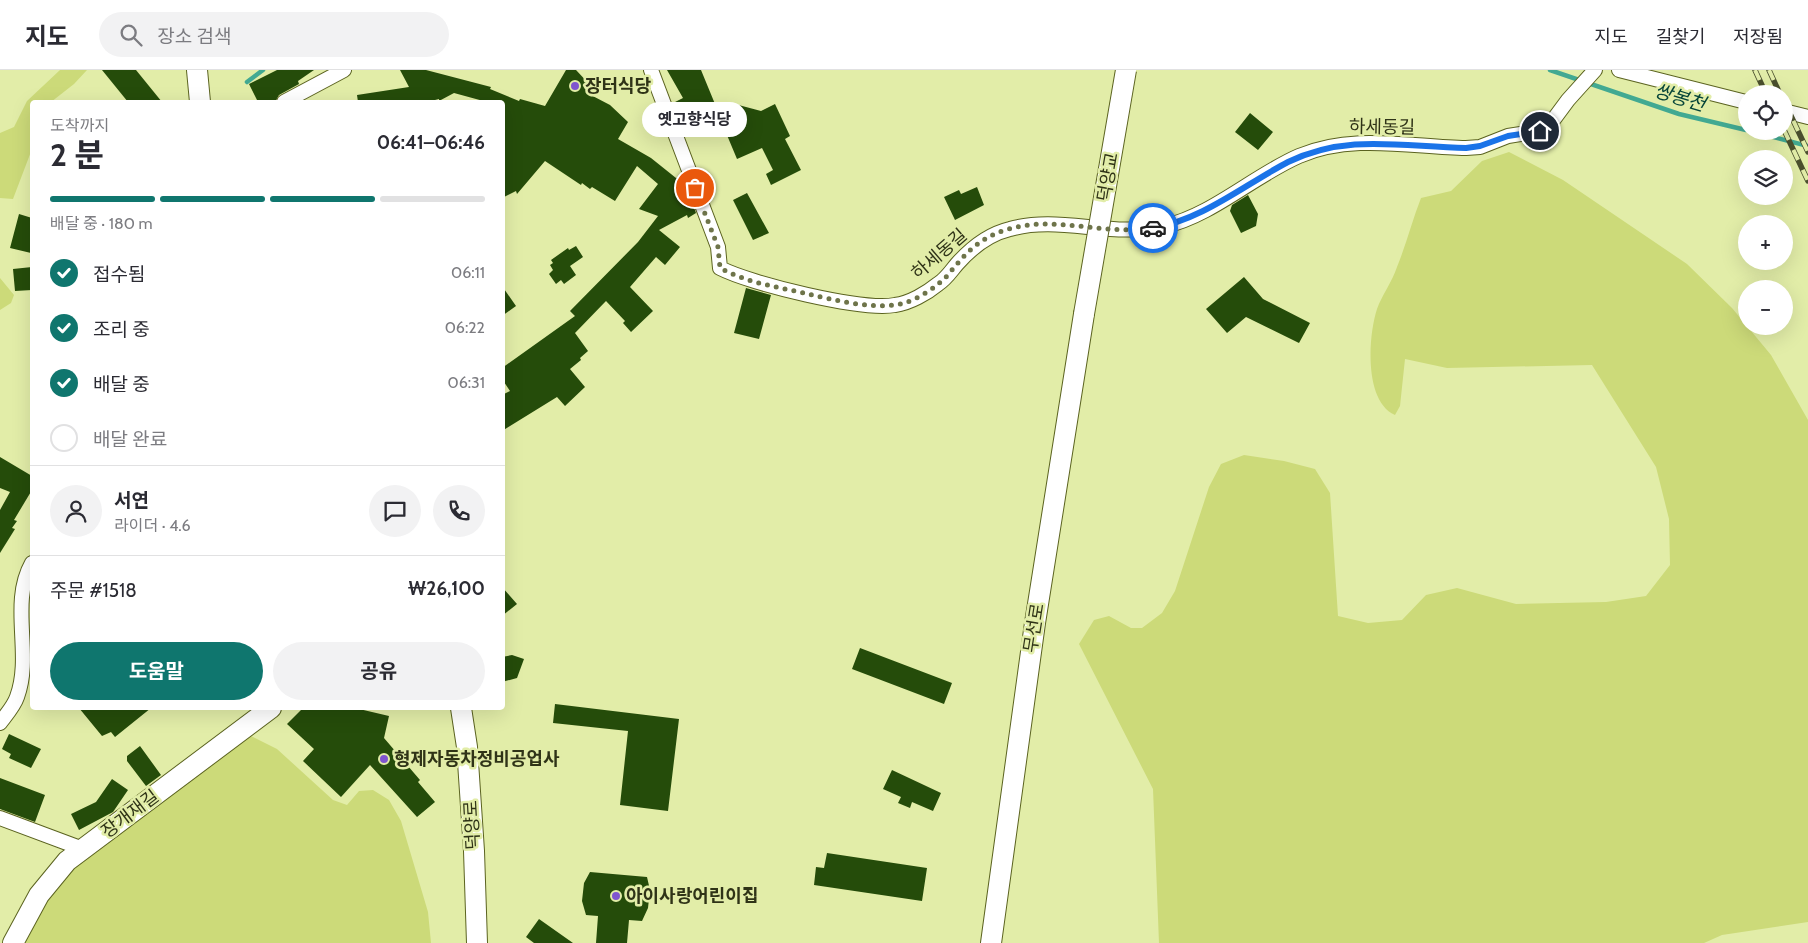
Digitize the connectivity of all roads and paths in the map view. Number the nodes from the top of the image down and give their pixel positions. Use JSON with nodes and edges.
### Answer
{"nodes":[{"id":1,"x":198,"y":70,"type":"edge"},
{"id":2,"x":344,"y":70,"type":"edge"},
{"id":3,"x":651,"y":70,"type":"edge"},
{"id":4,"x":1126,"y":70,"type":"edge"},
{"id":5,"x":1595,"y":70,"type":"edge"},
{"id":6,"x":1619,"y":70,"type":"edge"},
{"id":7,"x":200,"y":100,"type":"edge"},
{"id":8,"x":288,"y":100,"type":"edge"},
{"id":9,"x":1738,"y":100,"type":"edge"},
{"id":10,"x":1793,"y":113,"type":"edge"},
{"id":11,"x":1808,"y":117,"type":"edge"},
{"id":12,"x":1084,"y":314,"type":"joint"},
{"id":13,"x":30,"y":570,"type":"edge"},
{"id":14,"x":268,"y":710,"type":"edge"},
{"id":15,"x":461,"y":710,"type":"edge"},
{"id":16,"x":0,"y":723,"type":"edge"},
{"id":17,"x":0,"y":818,"type":"edge"},
{"id":18,"x":83,"y":849,"type":"junction"},
{"id":19,"x":13,"y":943,"type":"edge"},
{"id":20,"x":477,"y":943,"type":"edge"},
{"id":21,"x":991,"y":943,"type":"edge"}],
"edges":[{"from":1,"to":7,"type":"street"},
{"from":2,"to":8,"type":"street"},
{"from":3,"to":5,"type":"street","name":"하세동길"},
{"from":4,"to":12,"type":"street","name":"덕양교","bridge":true},
{"from":6,"to":9,"type":"street"},
{"from":10,"to":11,"type":"street"},
{"from":12,"to":21,"type":"street","name":"무선로"},
{"from":13,"to":16,"type":"street"},
{"from":14,"to":18,"type":"street","name":"장개재길"},
{"from":15,"to":20,"type":"street","name":"덕양로"},
{"from":17,"to":18,"type":"street"},
{"from":18,"to":19,"type":"street","name":"장개재길"}]}
